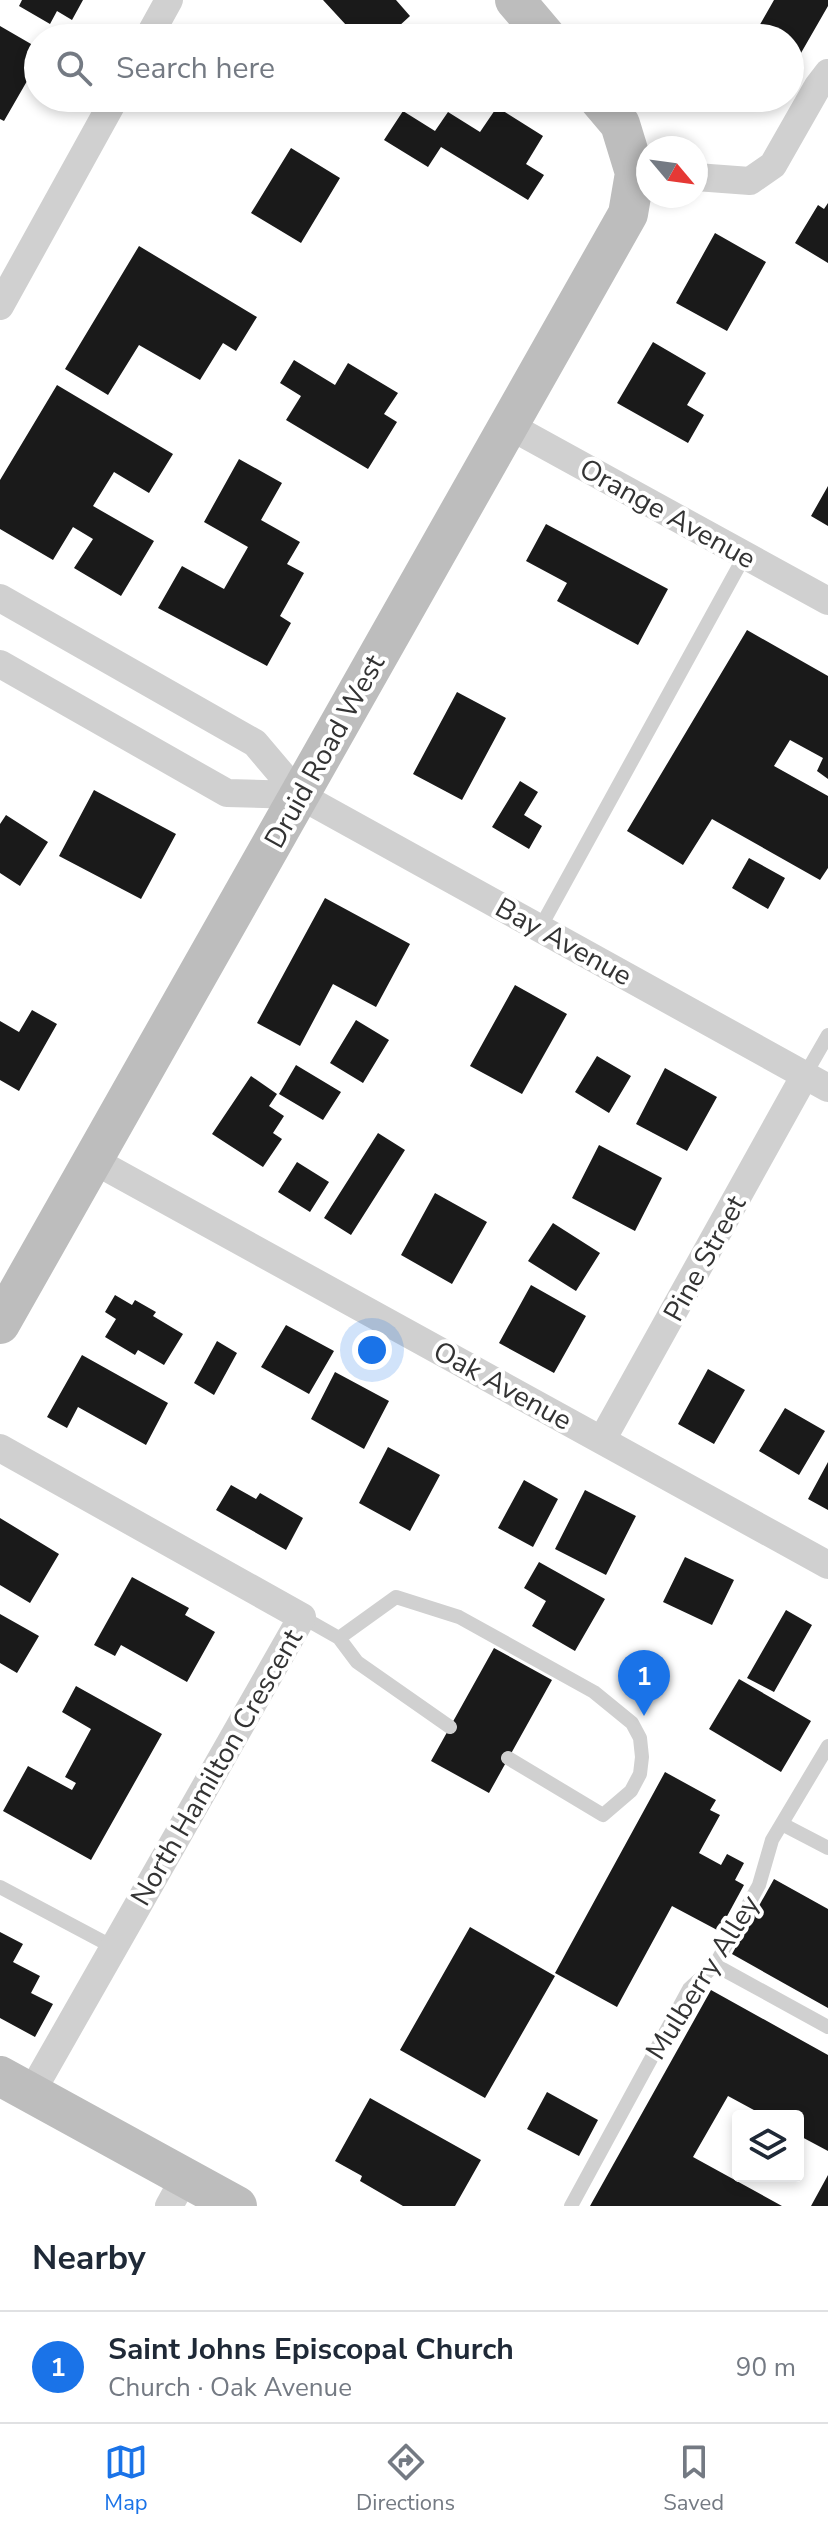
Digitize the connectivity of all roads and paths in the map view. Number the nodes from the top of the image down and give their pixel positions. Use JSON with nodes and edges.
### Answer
{"nodes":[{"id":1,"x":169,"y":0,"type":"edge"},
{"id":2,"x":515,"y":0,"type":"edge"},
{"id":3,"x":156,"y":24,"type":"edge"},
{"id":4,"x":535,"y":24,"type":"edge"},
{"id":5,"x":828,"y":73,"type":"edge"},
{"id":6,"x":804,"y":111,"type":"edge"},
{"id":7,"x":107,"y":112,"type":"edge"},
{"id":8,"x":610,"y":112,"type":"edge"},
{"id":9,"x":803,"y":112,"type":"edge"},
{"id":10,"x":636,"y":161,"type":"edge"},
{"id":11,"x":708,"y":178,"type":"edge"},
{"id":12,"x":636,"y":189,"type":"edge"},
{"id":13,"x":0,"y":306,"type":"edge"},
{"id":14,"x":508,"y":425,"type":"junction"},
{"id":15,"x":745,"y":555,"type":"junction"},
{"id":16,"x":0,"y":598,"type":"edge"},
{"id":17,"x":828,"y":601,"type":"edge"},
{"id":18,"x":0,"y":664,"type":"edge"},
{"id":19,"x":299,"y":795,"type":"junction"},
{"id":20,"x":540,"y":928,"type":"junction"},
{"id":21,"x":828,"y":1035,"type":"edge"},
{"id":22,"x":817,"y":1081,"type":"edge"},
{"id":23,"x":93,"y":1160,"type":"junction"},
{"id":24,"x":0,"y":1324,"type":"edge"},
{"id":25,"x":602,"y":1440,"type":"junction"},
{"id":26,"x":0,"y":1448,"type":"edge"},
{"id":27,"x":828,"y":1565,"type":"edge"},
{"id":28,"x":302,"y":1617,"type":"junction"},
{"id":29,"x":339,"y":1638,"type":"junction"},
{"id":30,"x":450,"y":1727,"type":"dead end"},
{"id":31,"x":828,"y":1746,"type":"edge"},
{"id":32,"x":508,"y":1758,"type":"dead end"},
{"id":33,"x":782,"y":1824,"type":"junction"},
{"id":34,"x":828,"y":1848,"type":"edge"},
{"id":35,"x":0,"y":1887,"type":"edge"},
{"id":36,"x":113,"y":1947,"type":"junction"},
{"id":37,"x":715,"y":1965,"type":"junction"},
{"id":38,"x":828,"y":2027,"type":"edge"},
{"id":39,"x":15,"y":2085,"type":"edge"},
{"id":40,"x":177,"y":2192,"type":"edge"},
{"id":41,"x":237,"y":2206,"type":"edge"},
{"id":42,"x":571,"y":2206,"type":"edge"}],
"edges":[{"from":1,"to":3,"type":"street"},
{"from":2,"to":4,"type":"street"},
{"from":5,"to":6,"type":"street"},
{"from":7,"to":13,"type":"street"},
{"from":8,"to":10,"type":"street"},
{"from":9,"to":11,"type":"street"},
{"from":12,"to":14,"type":"street","name":"Druid Road West"},
{"from":14,"to":15,"type":"street","name":"Orange Avenue"},
{"from":14,"to":19,"type":"street","name":"Druid Road West"},
{"from":15,"to":17,"type":"street","name":"Orange Avenue"},
{"from":15,"to":20,"type":"lane"},
{"from":16,"to":19,"type":"street","name":"Bay Avenue"},
{"from":18,"to":19,"type":"street","name":"Bay Avenue"},
{"from":19,"to":20,"type":"street","name":"Bay Avenue"},
{"from":19,"to":23,"type":"street","name":"Druid Road West"},
{"from":20,"to":22,"type":"street","name":"Bay Avenue"},
{"from":21,"to":22,"type":"lane"},
{"from":22,"to":25,"type":"street","name":"Pine Street"},
{"from":23,"to":24,"type":"street","name":"Druid Road West"},
{"from":23,"to":25,"type":"street","name":"Oak Avenue"},
{"from":25,"to":27,"type":"street","name":"Oak Avenue"},
{"from":26,"to":28,"type":"street","name":"North Hamilton Crescent"},
{"from":28,"to":29,"type":"lane"},
{"from":28,"to":36,"type":"street","name":"North Hamilton Crescent"},
{"from":29,"to":30,"type":"lane"},
{"from":29,"to":32,"type":"lane"},
{"from":31,"to":33,"type":"lane","name":"Mulberry Alley"},
{"from":33,"to":34,"type":"lane"},
{"from":33,"to":37,"type":"lane","name":"Mulberry Alley"},
{"from":35,"to":36,"type":"lane"},
{"from":36,"to":39,"type":"street","name":"North Hamilton Crescent"},
{"from":37,"to":38,"type":"lane"},
{"from":37,"to":42,"type":"lane","name":"Mulberry Alley"},
{"from":39,"to":40,"type":"street"},
{"from":40,"to":41,"type":"street"}]}
